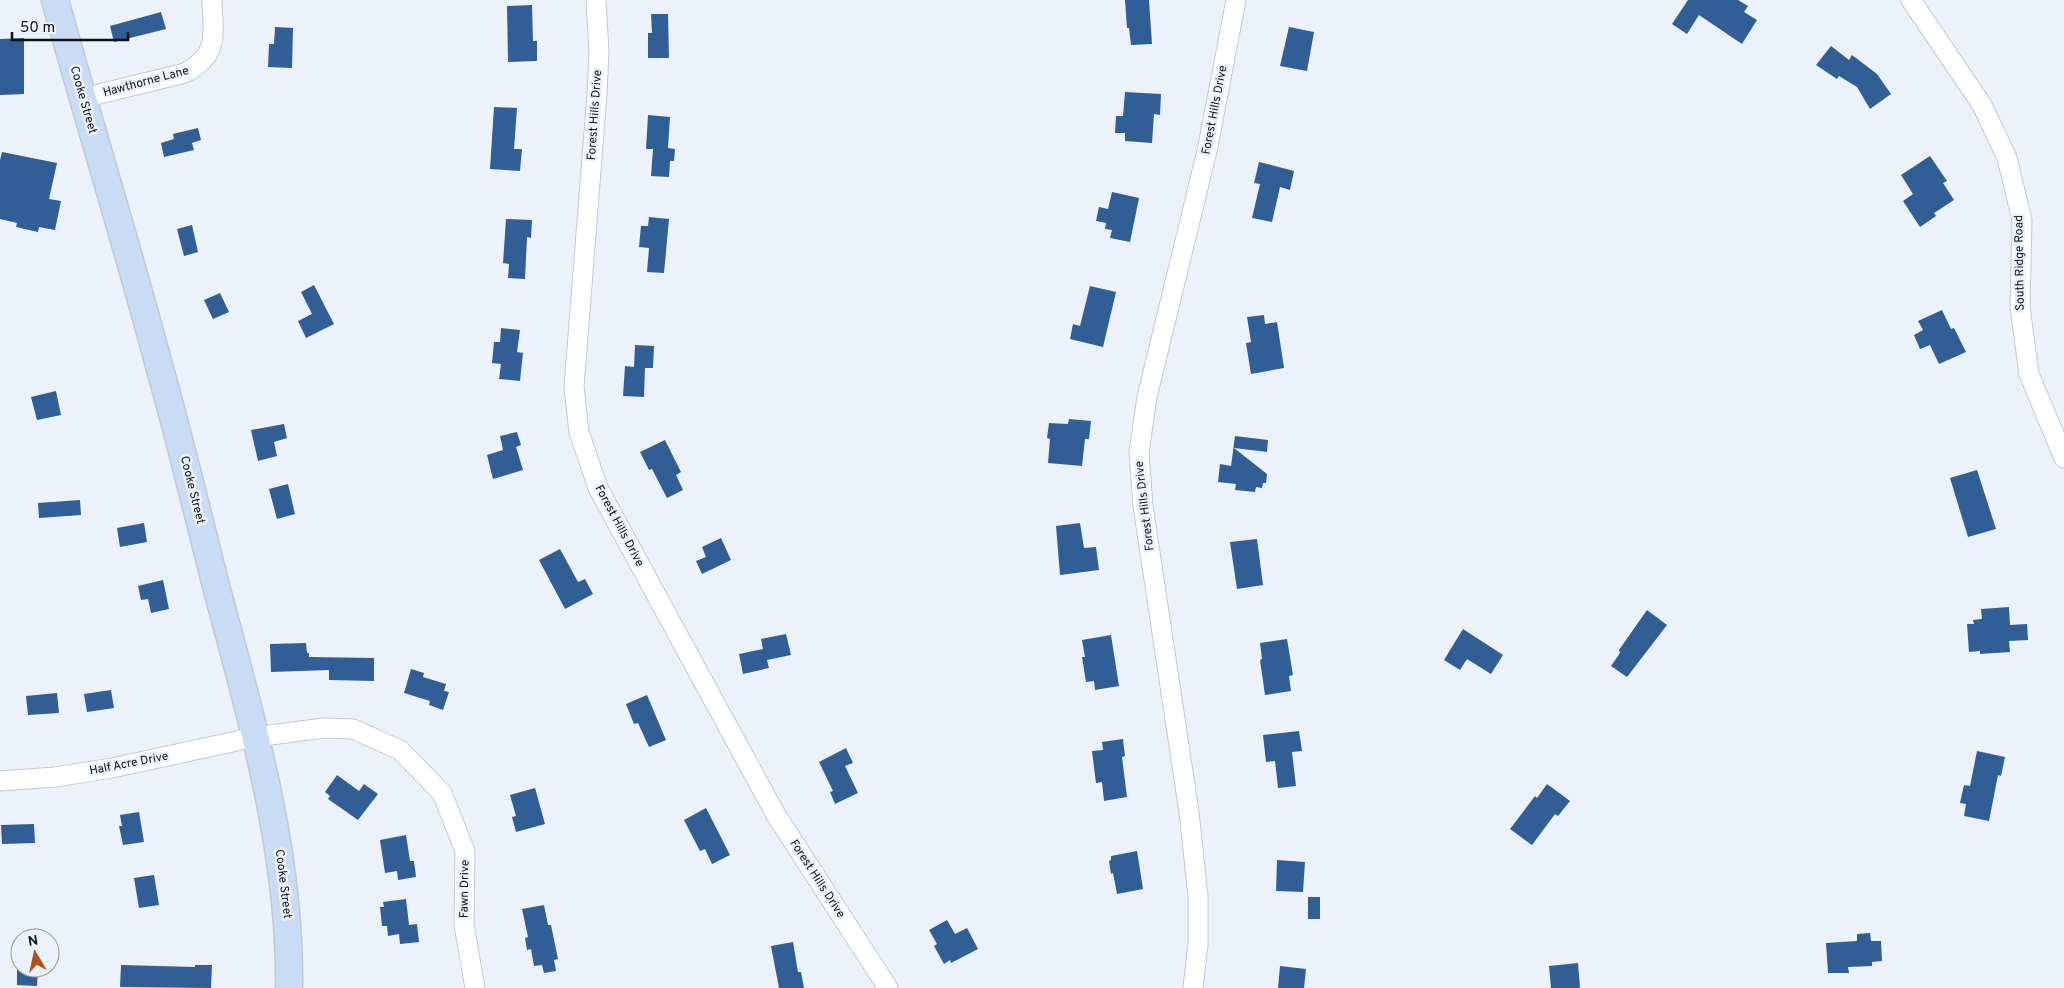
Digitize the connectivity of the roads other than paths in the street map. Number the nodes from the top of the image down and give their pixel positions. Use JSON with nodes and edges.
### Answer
{"nodes":[{"id":1,"x":55,"y":0,"type":"edge"},
{"id":2,"x":212,"y":0,"type":"edge"},
{"id":3,"x":596,"y":0,"type":"edge"},
{"id":4,"x":1236,"y":0,"type":"edge"},
{"id":5,"x":1911,"y":0,"type":"edge"},
{"id":6,"x":83,"y":98,"type":"junction"},
{"id":7,"x":2063,"y":455,"type":"edge"},
{"id":8,"x":255,"y":737,"type":"junction"},
{"id":9,"x":0,"y":781,"type":"edge"},
{"id":10,"x":289,"y":988,"type":"edge"},
{"id":11,"x":475,"y":988,"type":"edge"},
{"id":12,"x":888,"y":988,"type":"edge"},
{"id":13,"x":1193,"y":988,"type":"edge"}],
"edges":[{"from":1,"to":6,"type":"main road","name":"Cooke Street"},
{"from":2,"to":6,"type":"street","name":"Hawthorne Lane"},
{"from":3,"to":12,"type":"street","name":"Forest Hills Drive"},
{"from":4,"to":13,"type":"street","name":"Forest Hills Drive"},
{"from":5,"to":7,"type":"street","name":"South Ridge Road"},
{"from":6,"to":8,"type":"main road","name":"Cooke Street"},
{"from":8,"to":9,"type":"street","name":"Half Acre Drive"},
{"from":8,"to":10,"type":"main road","name":"Cooke Street"},
{"from":8,"to":11,"type":"street","name":"Fawn Drive"}]}
